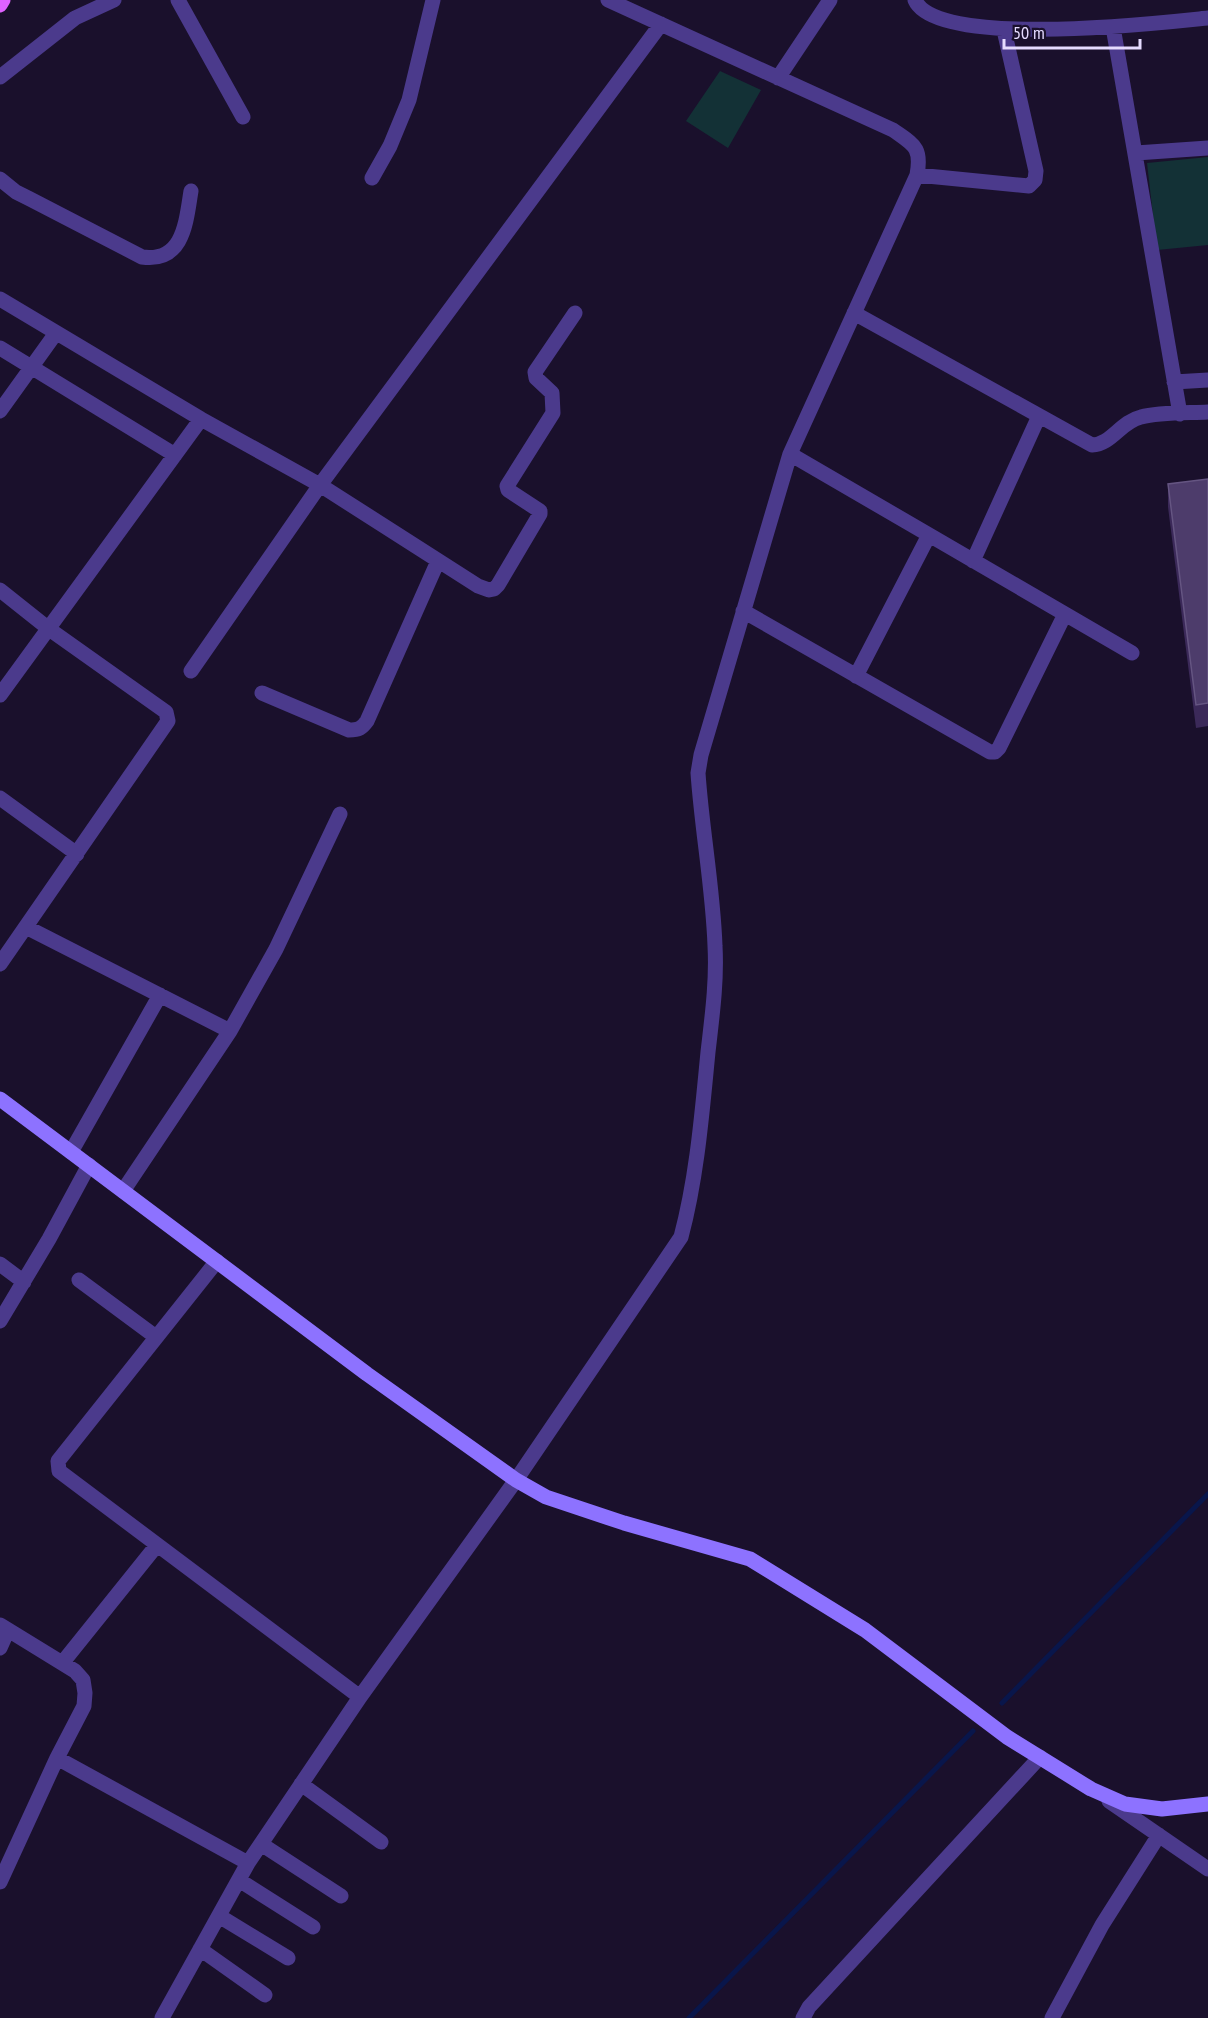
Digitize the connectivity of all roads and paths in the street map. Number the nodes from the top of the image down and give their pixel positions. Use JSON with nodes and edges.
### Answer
{"nodes":[{"id":1,"x":3,"y":0,"type":"edge"},
{"id":2,"x":114,"y":0,"type":"edge"},
{"id":3,"x":178,"y":0,"type":"edge"},
{"id":4,"x":433,"y":0,"type":"edge"},
{"id":5,"x":608,"y":0,"type":"edge"},
{"id":6,"x":830,"y":0,"type":"edge"},
{"id":7,"x":915,"y":0,"type":"edge"},
{"id":8,"x":0,"y":5,"type":"edge"},
{"id":9,"x":1208,"y":18,"type":"edge"},
{"id":10,"x":661,"y":24,"type":"junction"},
{"id":11,"x":1113,"y":27,"type":"junction"},
{"id":12,"x":1004,"y":30,"type":"junction"},
{"id":13,"x":0,"y":77,"type":"edge"},
{"id":14,"x":778,"y":78,"type":"junction"},
{"id":15,"x":243,"y":117,"type":"dead end"},
{"id":16,"x":1208,"y":148,"type":"edge"},
{"id":17,"x":1136,"y":153,"type":"junction"},
{"id":18,"x":917,"y":175,"type":"junction"},
{"id":19,"x":372,"y":178,"type":"dead end"},
{"id":20,"x":0,"y":179,"type":"edge"},
{"id":21,"x":191,"y":191,"type":"dead end"},
{"id":22,"x":0,"y":299,"type":"edge"},
{"id":23,"x":576,"y":313,"type":"dead end"},
{"id":24,"x":854,"y":313,"type":"junction"},
{"id":25,"x":56,"y":333,"type":"junction"},
{"id":26,"x":0,"y":348,"type":"edge"},
{"id":27,"x":32,"y":367,"type":"junction"},
{"id":28,"x":1208,"y":380,"type":"edge"},
{"id":29,"x":1174,"y":382,"type":"junction"},
{"id":30,"x":0,"y":411,"type":"edge"},
{"id":31,"x":1208,"y":412,"type":"edge"},
{"id":32,"x":1180,"y":414,"type":"junction"},
{"id":33,"x":1039,"y":416,"type":"junction"},
{"id":34,"x":201,"y":419,"type":"junction"},
{"id":35,"x":790,"y":454,"type":"junction"},
{"id":36,"x":175,"y":455,"type":"junction"},
{"id":37,"x":320,"y":485,"type":"junction"},
{"id":38,"x":929,"y":535,"type":"junction"},
{"id":39,"x":438,"y":561,"type":"junction"},
{"id":40,"x":974,"y":561,"type":"junction"},
{"id":41,"x":0,"y":590,"type":"edge"},
{"id":42,"x":743,"y":611,"type":"junction"},
{"id":43,"x":1065,"y":614,"type":"junction"},
{"id":44,"x":49,"y":629,"type":"junction"},
{"id":45,"x":1132,"y":653,"type":"dead end"},
{"id":46,"x":191,"y":671,"type":"dead end"},
{"id":47,"x":856,"y":676,"type":"junction"},
{"id":48,"x":262,"y":693,"type":"dead end"},
{"id":49,"x":0,"y":694,"type":"edge"},
{"id":50,"x":0,"y":798,"type":"edge"},
{"id":51,"x":340,"y":814,"type":"dead end"},
{"id":52,"x":77,"y":854,"type":"junction"},
{"id":53,"x":26,"y":927,"type":"junction"},
{"id":54,"x":0,"y":964,"type":"edge"},
{"id":55,"x":160,"y":995,"type":"junction"},
{"id":56,"x":230,"y":1031,"type":"junction"},
{"id":57,"x":0,"y":1099,"type":"edge"},
{"id":58,"x":71,"y":1152,"type":"junction"},
{"id":59,"x":89,"y":1165,"type":"junction"},
{"id":60,"x":123,"y":1191,"type":"junction"},
{"id":61,"x":217,"y":1261,"type":"junction"},
{"id":62,"x":0,"y":1264,"type":"edge"},
{"id":63,"x":79,"y":1280,"type":"dead end"},
{"id":64,"x":24,"y":1282,"type":"junction"},
{"id":65,"x":0,"y":1321,"type":"edge"},
{"id":66,"x":156,"y":1337,"type":"junction"},
{"id":67,"x":516,"y":1480,"type":"junction"},
{"id":68,"x":157,"y":1545,"type":"junction"},
{"id":69,"x":4,"y":1627,"type":"edge"},
{"id":70,"x":0,"y":1648,"type":"edge"},
{"id":71,"x":63,"y":1662,"type":"junction"},
{"id":72,"x":360,"y":1697,"type":"junction"},
{"id":73,"x":1040,"y":1757,"type":"junction"},
{"id":74,"x":57,"y":1758,"type":"junction"},
{"id":75,"x":301,"y":1784,"type":"junction"},
{"id":76,"x":1091,"y":1789,"type":"junction"},
{"id":77,"x":1208,"y":1804,"type":"edge"},
{"id":78,"x":1159,"y":1835,"type":"junction"},
{"id":79,"x":381,"y":1842,"type":"dead end"},
{"id":80,"x":261,"y":1844,"type":"junction"},
{"id":81,"x":248,"y":1863,"type":"junction"},
{"id":82,"x":1208,"y":1869,"type":"edge"},
{"id":83,"x":239,"y":1880,"type":"junction"},
{"id":84,"x":0,"y":1882,"type":"edge"},
{"id":85,"x":341,"y":1896,"type":"dead end"},
{"id":86,"x":219,"y":1916,"type":"junction"},
{"id":87,"x":313,"y":1927,"type":"dead end"},
{"id":88,"x":200,"y":1949,"type":"junction"},
{"id":89,"x":288,"y":1958,"type":"dead end"},
{"id":90,"x":265,"y":1995,"type":"dead end"},
{"id":91,"x":162,"y":2018,"type":"edge"},
{"id":92,"x":803,"y":2018,"type":"edge"},
{"id":93,"x":1052,"y":2018,"type":"edge"}],
"edges":[{"from":1,"to":8,"type":"main road"},
{"from":2,"to":13,"type":"street"},
{"from":3,"to":15,"type":"street"},
{"from":4,"to":19,"type":"street"},
{"from":5,"to":10,"type":"street"},
{"from":6,"to":14,"type":"street"},
{"from":7,"to":12,"type":"street"},
{"from":9,"to":11,"type":"street"},
{"from":10,"to":14,"type":"street"},
{"from":10,"to":37,"type":"street"},
{"from":11,"to":12,"type":"street"},
{"from":11,"to":17,"type":"street"},
{"from":12,"to":18,"type":"street"},
{"from":14,"to":18,"type":"street"},
{"from":16,"to":17,"type":"street"},
{"from":17,"to":29,"type":"street"},
{"from":18,"to":24,"type":"street"},
{"from":20,"to":21,"type":"street"},
{"from":22,"to":25,"type":"street"},
{"from":23,"to":39,"type":"street"},
{"from":24,"to":33,"type":"street"},
{"from":24,"to":35,"type":"street"},
{"from":25,"to":27,"type":"street"},
{"from":25,"to":34,"type":"street"},
{"from":26,"to":27,"type":"street"},
{"from":27,"to":30,"type":"street"},
{"from":27,"to":36,"type":"street"},
{"from":28,"to":29,"type":"street"},
{"from":29,"to":32,"type":"street"},
{"from":31,"to":32,"type":"street"},
{"from":32,"to":33,"type":"street"},
{"from":33,"to":40,"type":"street"},
{"from":34,"to":36,"type":"street"},
{"from":34,"to":37,"type":"street"},
{"from":35,"to":38,"type":"street"},
{"from":35,"to":42,"type":"street"},
{"from":36,"to":44,"type":"street"},
{"from":37,"to":39,"type":"street"},
{"from":37,"to":46,"type":"street"},
{"from":38,"to":40,"type":"street"},
{"from":38,"to":47,"type":"street"},
{"from":39,"to":48,"type":"street"},
{"from":40,"to":43,"type":"street"},
{"from":41,"to":44,"type":"street"},
{"from":42,"to":47,"type":"street"},
{"from":42,"to":67,"type":"street"},
{"from":43,"to":45,"type":"street"},
{"from":43,"to":47,"type":"street"},
{"from":44,"to":49,"type":"street"},
{"from":44,"to":52,"type":"street"},
{"from":50,"to":52,"type":"street"},
{"from":51,"to":56,"type":"street"},
{"from":52,"to":53,"type":"street"},
{"from":53,"to":54,"type":"street"},
{"from":53,"to":55,"type":"street"},
{"from":55,"to":56,"type":"street"},
{"from":55,"to":58,"type":"street"},
{"from":56,"to":60,"type":"street"},
{"from":57,"to":58,"type":"street"},
{"from":58,"to":59,"type":"street"},
{"from":59,"to":60,"type":"street"},
{"from":59,"to":64,"type":"street"},
{"from":60,"to":61,"type":"street"},
{"from":61,"to":66,"type":"street"},
{"from":61,"to":67,"type":"street"},
{"from":62,"to":64,"type":"street"},
{"from":63,"to":66,"type":"street"},
{"from":64,"to":65,"type":"street"},
{"from":66,"to":68,"type":"street"},
{"from":67,"to":72,"type":"street"},
{"from":67,"to":73,"type":"street"},
{"from":68,"to":71,"type":"street"},
{"from":68,"to":72,"type":"street"},
{"from":69,"to":70,"type":"street"},
{"from":69,"to":71,"type":"street"},
{"from":71,"to":74,"type":"street"},
{"from":72,"to":75,"type":"street"},
{"from":73,"to":76,"type":"street"},
{"from":73,"to":92,"type":"street"},
{"from":74,"to":81,"type":"street"},
{"from":74,"to":84,"type":"street"},
{"from":75,"to":79,"type":"street"},
{"from":75,"to":80,"type":"street"},
{"from":76,"to":77,"type":"street"},
{"from":76,"to":78,"type":"street"},
{"from":78,"to":82,"type":"street"},
{"from":78,"to":93,"type":"street"},
{"from":80,"to":81,"type":"street"},
{"from":80,"to":85,"type":"street"},
{"from":81,"to":83,"type":"street"},
{"from":83,"to":86,"type":"street"},
{"from":83,"to":87,"type":"street"},
{"from":86,"to":88,"type":"street"},
{"from":86,"to":89,"type":"street"},
{"from":88,"to":90,"type":"street"},
{"from":88,"to":91,"type":"street"}]}
